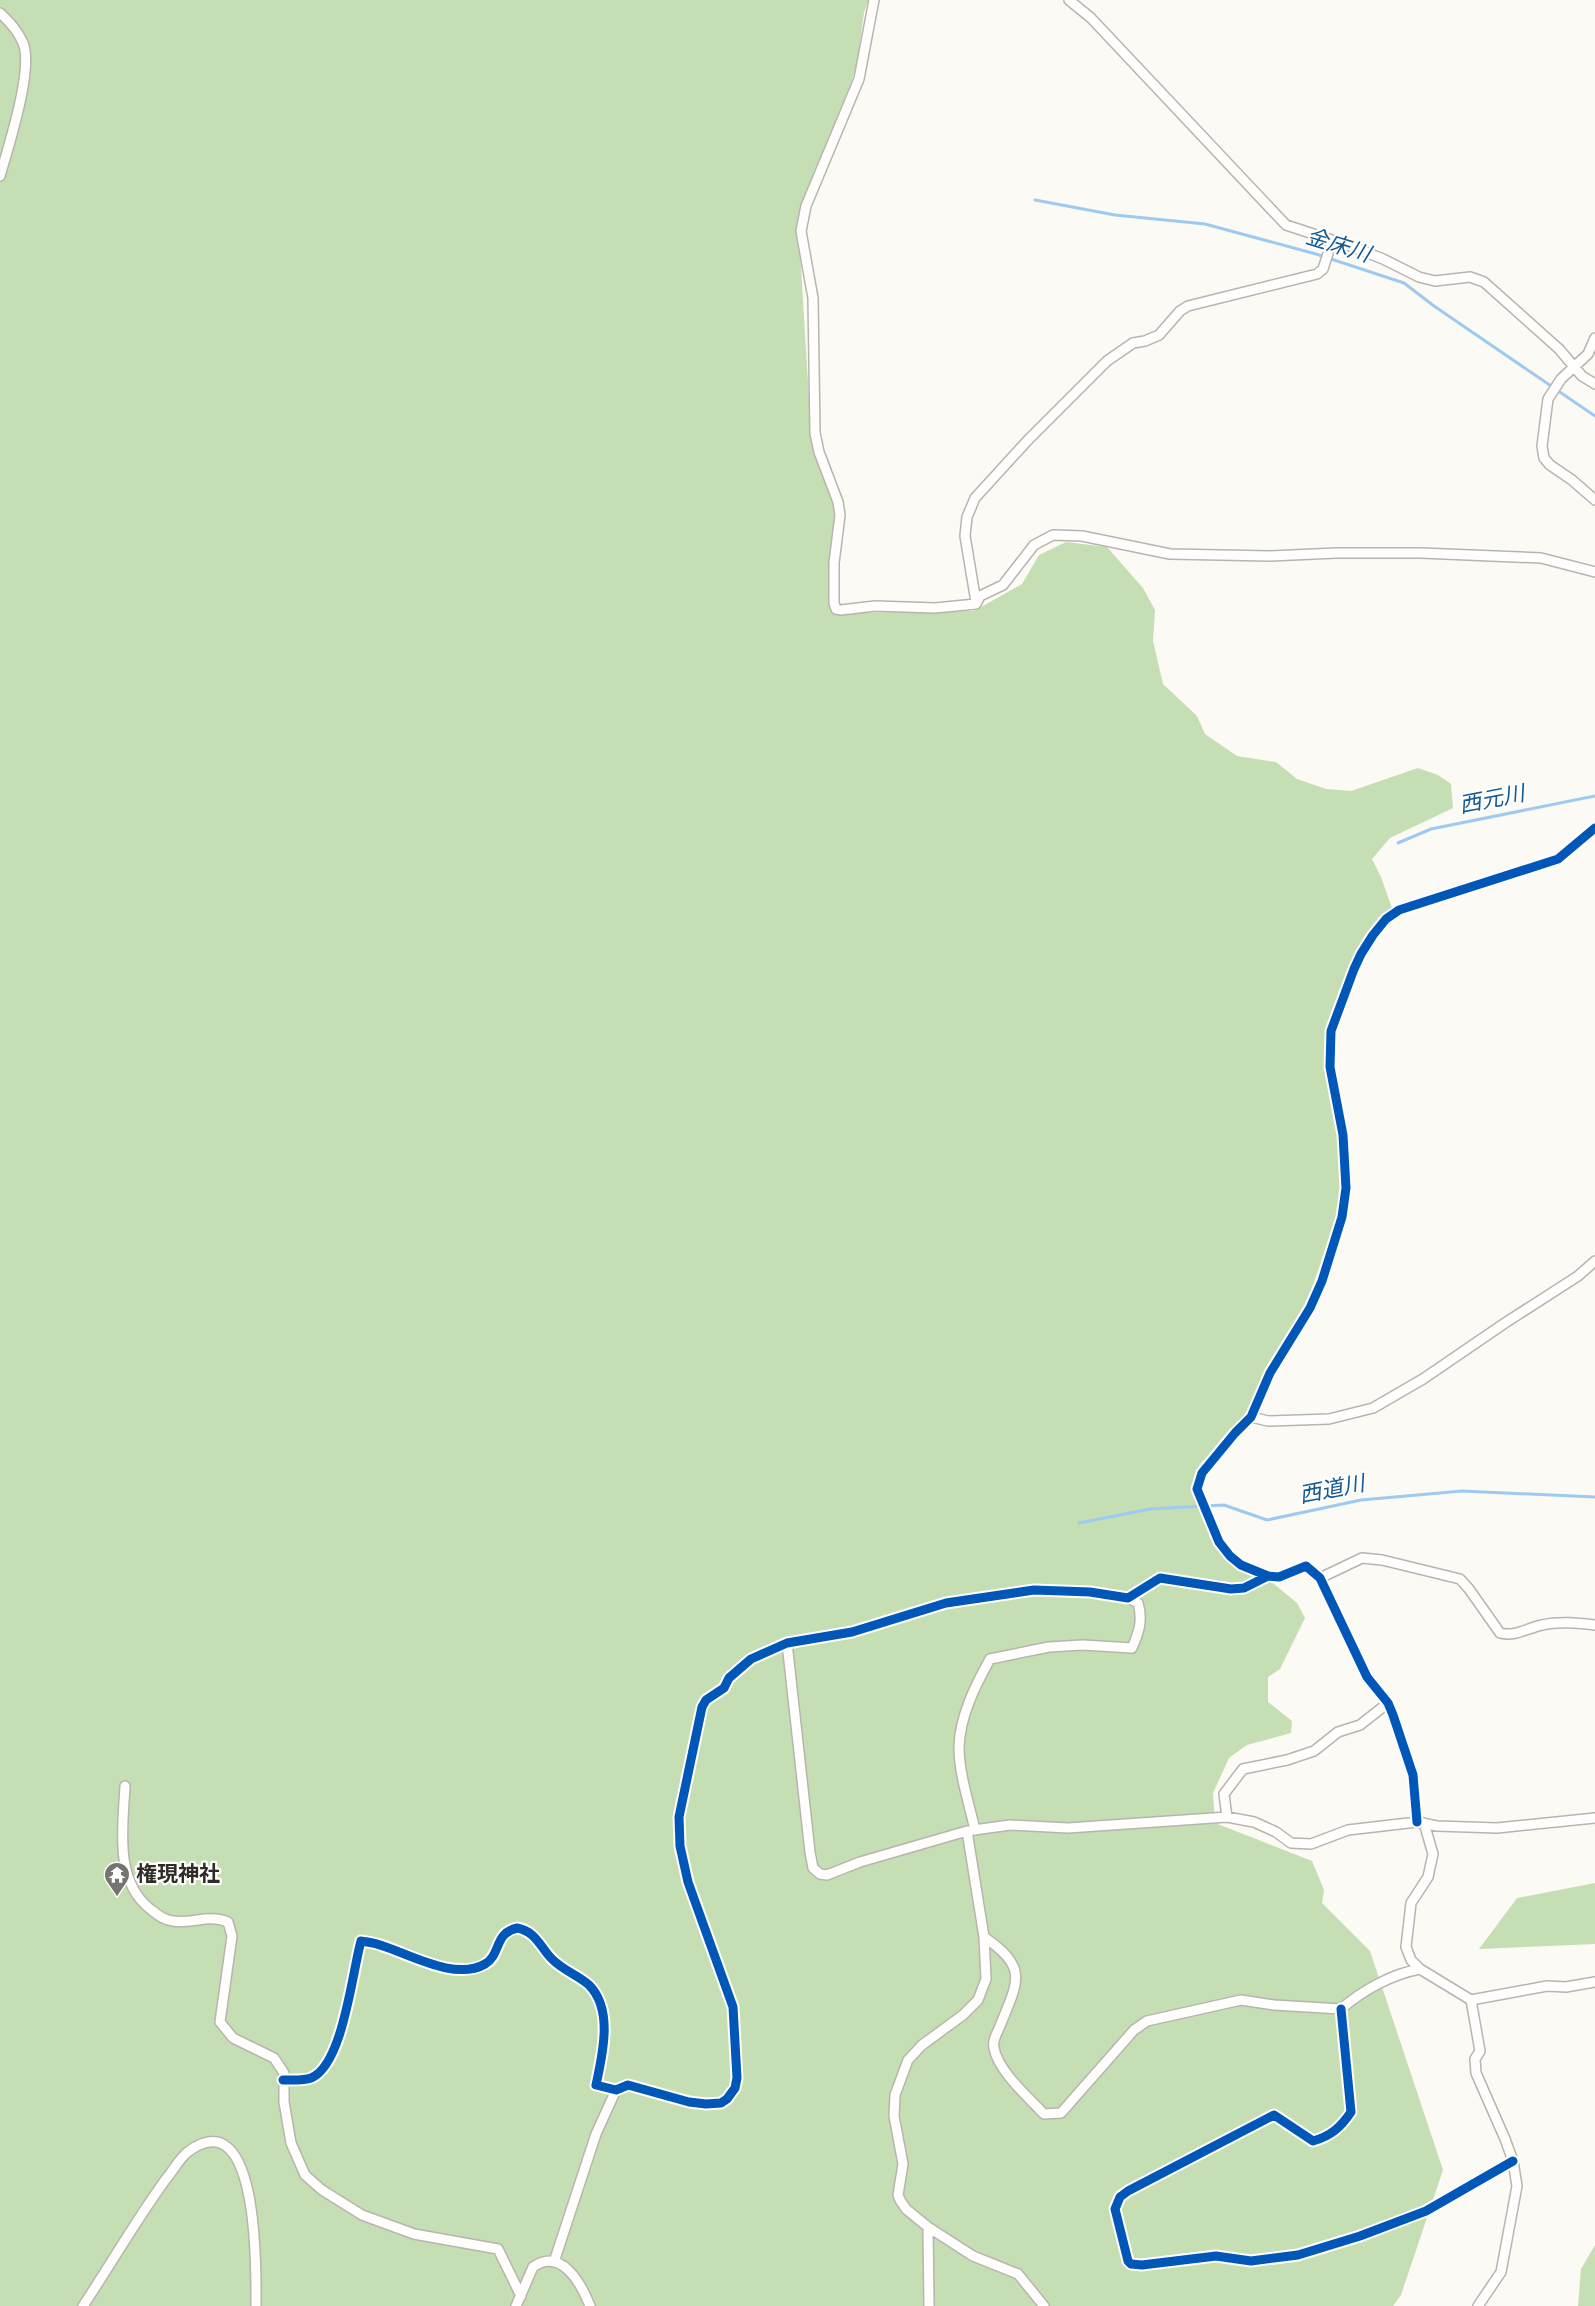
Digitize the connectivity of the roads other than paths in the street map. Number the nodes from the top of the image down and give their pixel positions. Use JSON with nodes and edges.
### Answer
{"nodes":[{"id":1,"x":874,"y":0,"type":"edge"},
{"id":2,"x":1069,"y":0,"type":"edge"},
{"id":3,"x":0,"y":13,"type":"edge"},
{"id":4,"x":0,"y":176,"type":"edge"},
{"id":5,"x":1331,"y":245,"type":"junction"},
{"id":6,"x":1595,"y":338,"type":"edge"},
{"id":7,"x":1574,"y":366,"type":"junction"},
{"id":8,"x":1595,"y":384,"type":"edge"},
{"id":9,"x":1595,"y":500,"type":"edge"},
{"id":10,"x":1595,"y":572,"type":"edge"},
{"id":11,"x":976,"y":604,"type":"junction"},
{"id":12,"x":1595,"y":828,"type":"edge"},
{"id":13,"x":1595,"y":1261,"type":"edge"},
{"id":14,"x":1251,"y":1417,"type":"junction"},
{"id":15,"x":1268,"y":1576,"type":"junction"},
{"id":16,"x":1320,"y":1578,"type":"junction"},
{"id":17,"x":1128,"y":1598,"type":"junction"},
{"id":18,"x":1595,"y":1625,"type":"edge"},
{"id":19,"x":786,"y":1643,"type":"junction"},
{"id":20,"x":1388,"y":1703,"type":"junction"},
{"id":21,"x":125,"y":1786,"type":"dead end"},
{"id":22,"x":1227,"y":1817,"type":"junction"},
{"id":23,"x":1595,"y":1818,"type":"edge"},
{"id":24,"x":1420,"y":1823,"type":"junction"},
{"id":25,"x":971,"y":1831,"type":"junction"},
{"id":26,"x":984,"y":1937,"type":"junction"},
{"id":27,"x":1420,"y":1969,"type":"junction"},
{"id":28,"x":1595,"y":1982,"type":"edge"},
{"id":29,"x":1471,"y":2000,"type":"junction"},
{"id":30,"x":1341,"y":2009,"type":"junction"},
{"id":31,"x":283,"y":2080,"type":"junction"},
{"id":32,"x":616,"y":2090,"type":"junction"},
{"id":33,"x":1512,"y":2161,"type":"junction"},
{"id":34,"x":928,"y":2227,"type":"junction"},
{"id":35,"x":554,"y":2262,"type":"junction"},
{"id":36,"x":520,"y":2296,"type":"junction"},
{"id":37,"x":83,"y":2306,"type":"edge"},
{"id":38,"x":256,"y":2306,"type":"edge"},
{"id":39,"x":516,"y":2306,"type":"edge"},
{"id":40,"x":590,"y":2306,"type":"edge"},
{"id":41,"x":929,"y":2306,"type":"edge"},
{"id":42,"x":1044,"y":2306,"type":"edge"},
{"id":43,"x":1478,"y":2306,"type":"edge"}],
"edges":[{"from":1,"to":11,"type":"street"},
{"from":2,"to":5,"type":"street"},
{"from":3,"to":4,"type":"street"},
{"from":5,"to":7,"type":"street"},
{"from":5,"to":11,"type":"street"},
{"from":6,"to":7,"type":"street"},
{"from":7,"to":8,"type":"street"},
{"from":7,"to":9,"type":"street"},
{"from":10,"to":11,"type":"street"},
{"from":12,"to":14,"type":"street"},
{"from":13,"to":14,"type":"street"},
{"from":14,"to":15,"type":"street"},
{"from":15,"to":16,"type":"street"},
{"from":15,"to":17,"type":"street"},
{"from":16,"to":18,"type":"street"},
{"from":16,"to":20,"type":"street"},
{"from":17,"to":19,"type":"street"},
{"from":17,"to":25,"type":"street"},
{"from":19,"to":25,"type":"street"},
{"from":19,"to":32,"type":"street"},
{"from":20,"to":22,"type":"street"},
{"from":20,"to":24,"type":"street"},
{"from":21,"to":31,"type":"street"},
{"from":22,"to":24,"type":"street"},
{"from":22,"to":25,"type":"street"},
{"from":23,"to":24,"type":"street"},
{"from":24,"to":27,"type":"street"},
{"from":25,"to":26,"type":"street"},
{"from":26,"to":30,"type":"street"},
{"from":26,"to":34,"type":"street"},
{"from":27,"to":29,"type":"street"},
{"from":27,"to":30,"type":"street"},
{"from":28,"to":29,"type":"street"},
{"from":29,"to":33,"type":"street"},
{"from":30,"to":33,"type":"street"},
{"from":31,"to":32,"type":"street"},
{"from":31,"to":36,"type":"street"},
{"from":32,"to":35,"type":"street"},
{"from":33,"to":43,"type":"street"},
{"from":34,"to":41,"type":"street"},
{"from":34,"to":42,"type":"street"},
{"from":35,"to":36,"type":"street"},
{"from":35,"to":40,"type":"street"},
{"from":36,"to":39,"type":"street"},
{"from":37,"to":38,"type":"street"}]}
